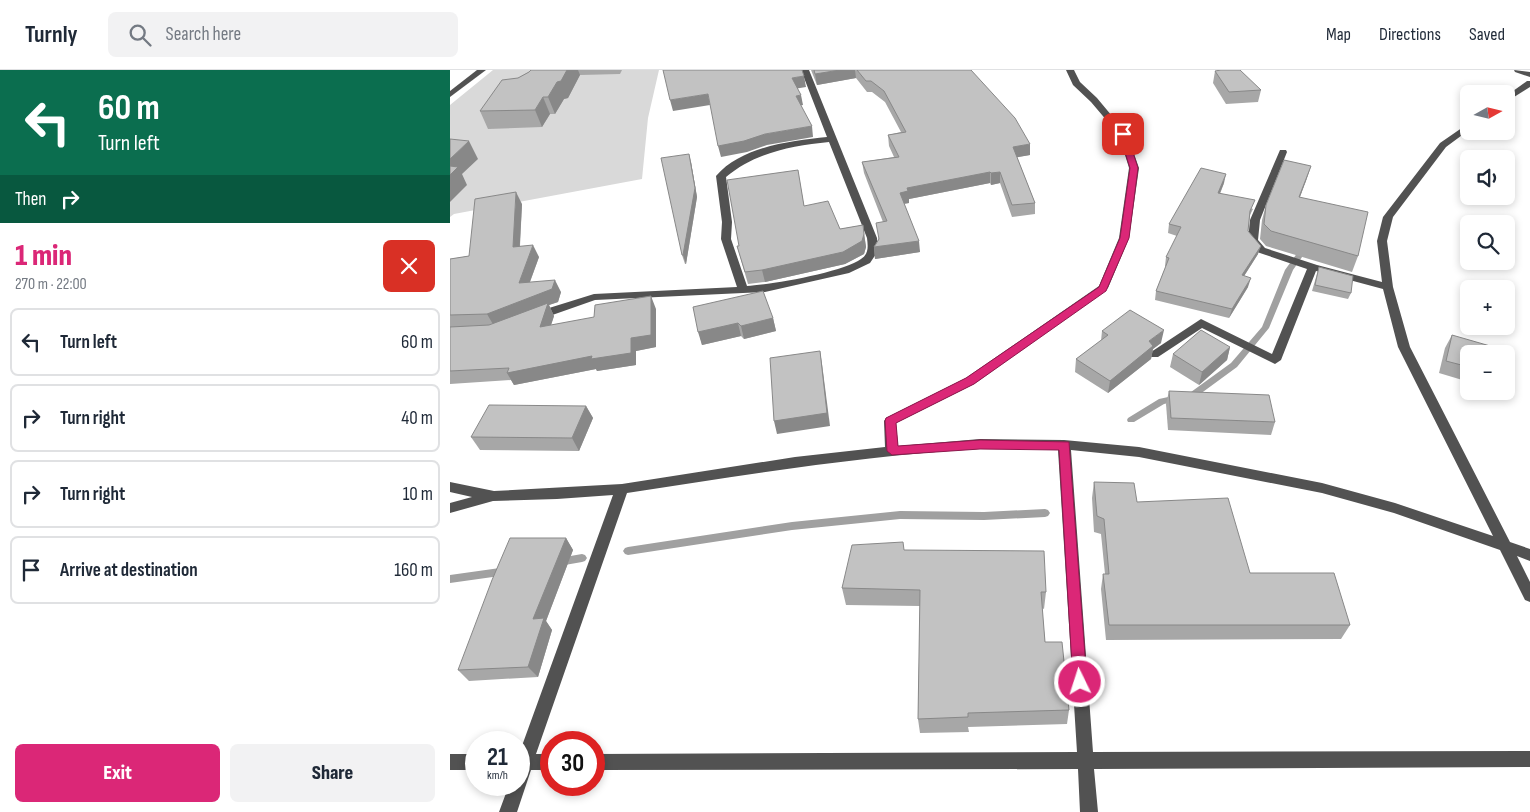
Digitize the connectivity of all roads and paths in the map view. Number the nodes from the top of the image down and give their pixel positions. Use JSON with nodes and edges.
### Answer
{"nodes":[{"id":1,"x":482,"y":70,"type":"edge"},
{"id":2,"x":805,"y":70,"type":"edge"},
{"id":3,"x":1073,"y":70,"type":"edge"},
{"id":4,"x":1518,"y":70,"type":"edge"},
{"id":5,"x":1530,"y":75,"type":"edge"},
{"id":6,"x":1530,"y":83,"type":"edge"},
{"id":7,"x":1515,"y":94,"type":"edge"},
{"id":8,"x":450,"y":95,"type":"edge"},
{"id":9,"x":1460,"y":133,"type":"edge"},
{"id":10,"x":833,"y":139,"type":"junction"},
{"id":11,"x":1283,"y":152,"type":"dead end"},
{"id":12,"x":1311,"y":267,"type":"junction"},
{"id":13,"x":1388,"y":287,"type":"junction"},
{"id":14,"x":743,"y":290,"type":"junction"},
{"id":15,"x":530,"y":318,"type":"edge"},
{"id":16,"x":1154,"y":354,"type":"edge"},
{"id":17,"x":1064,"y":445,"type":"junction"},
{"id":18,"x":892,"y":451,"type":"junction"},
{"id":19,"x":450,"y":487,"type":"edge"},
{"id":20,"x":622,"y":489,"type":"junction"},
{"id":21,"x":494,"y":496,"type":"junction"},
{"id":22,"x":450,"y":508,"type":"edge"},
{"id":23,"x":1506,"y":546,"type":"junction"},
{"id":24,"x":1530,"y":555,"type":"edge"},
{"id":25,"x":1530,"y":596,"type":"edge"},
{"id":26,"x":530,"y":740,"type":"edge"},
{"id":27,"x":1530,"y":759,"type":"edge"},
{"id":28,"x":1086,"y":761,"type":"junction"},
{"id":29,"x":450,"y":762,"type":"edge"},
{"id":30,"x":465,"y":762,"type":"edge"},
{"id":31,"x":605,"y":762,"type":"edge"},
{"id":32,"x":513,"y":796,"type":"edge"},
{"id":33,"x":508,"y":812,"type":"edge"},
{"id":34,"x":1089,"y":812,"type":"edge"}],
"edges":[{"from":1,"to":8,"type":"street"},
{"from":2,"to":10,"type":"street"},
{"from":3,"to":18,"type":"street"},
{"from":4,"to":5,"type":"street"},
{"from":6,"to":7,"type":"street"},
{"from":9,"to":13,"type":"street"},
{"from":10,"to":14,"type":"street"},
{"from":10,"to":14,"type":"street"},
{"from":11,"to":12,"type":"street"},
{"from":12,"to":13,"type":"street"},
{"from":12,"to":16,"type":"street"},
{"from":13,"to":23,"type":"street"},
{"from":14,"to":15,"type":"street"},
{"from":17,"to":18,"type":"street"},
{"from":17,"to":23,"type":"street"},
{"from":17,"to":28,"type":"street"},
{"from":18,"to":20,"type":"street"},
{"from":19,"to":21,"type":"street"},
{"from":20,"to":21,"type":"street"},
{"from":20,"to":26,"type":"street"},
{"from":21,"to":22,"type":"street"},
{"from":23,"to":24,"type":"street"},
{"from":23,"to":25,"type":"street"},
{"from":27,"to":28,"type":"street"},
{"from":28,"to":31,"type":"street"},
{"from":28,"to":34,"type":"street"},
{"from":29,"to":30,"type":"street"},
{"from":32,"to":33,"type":"street"}]}
